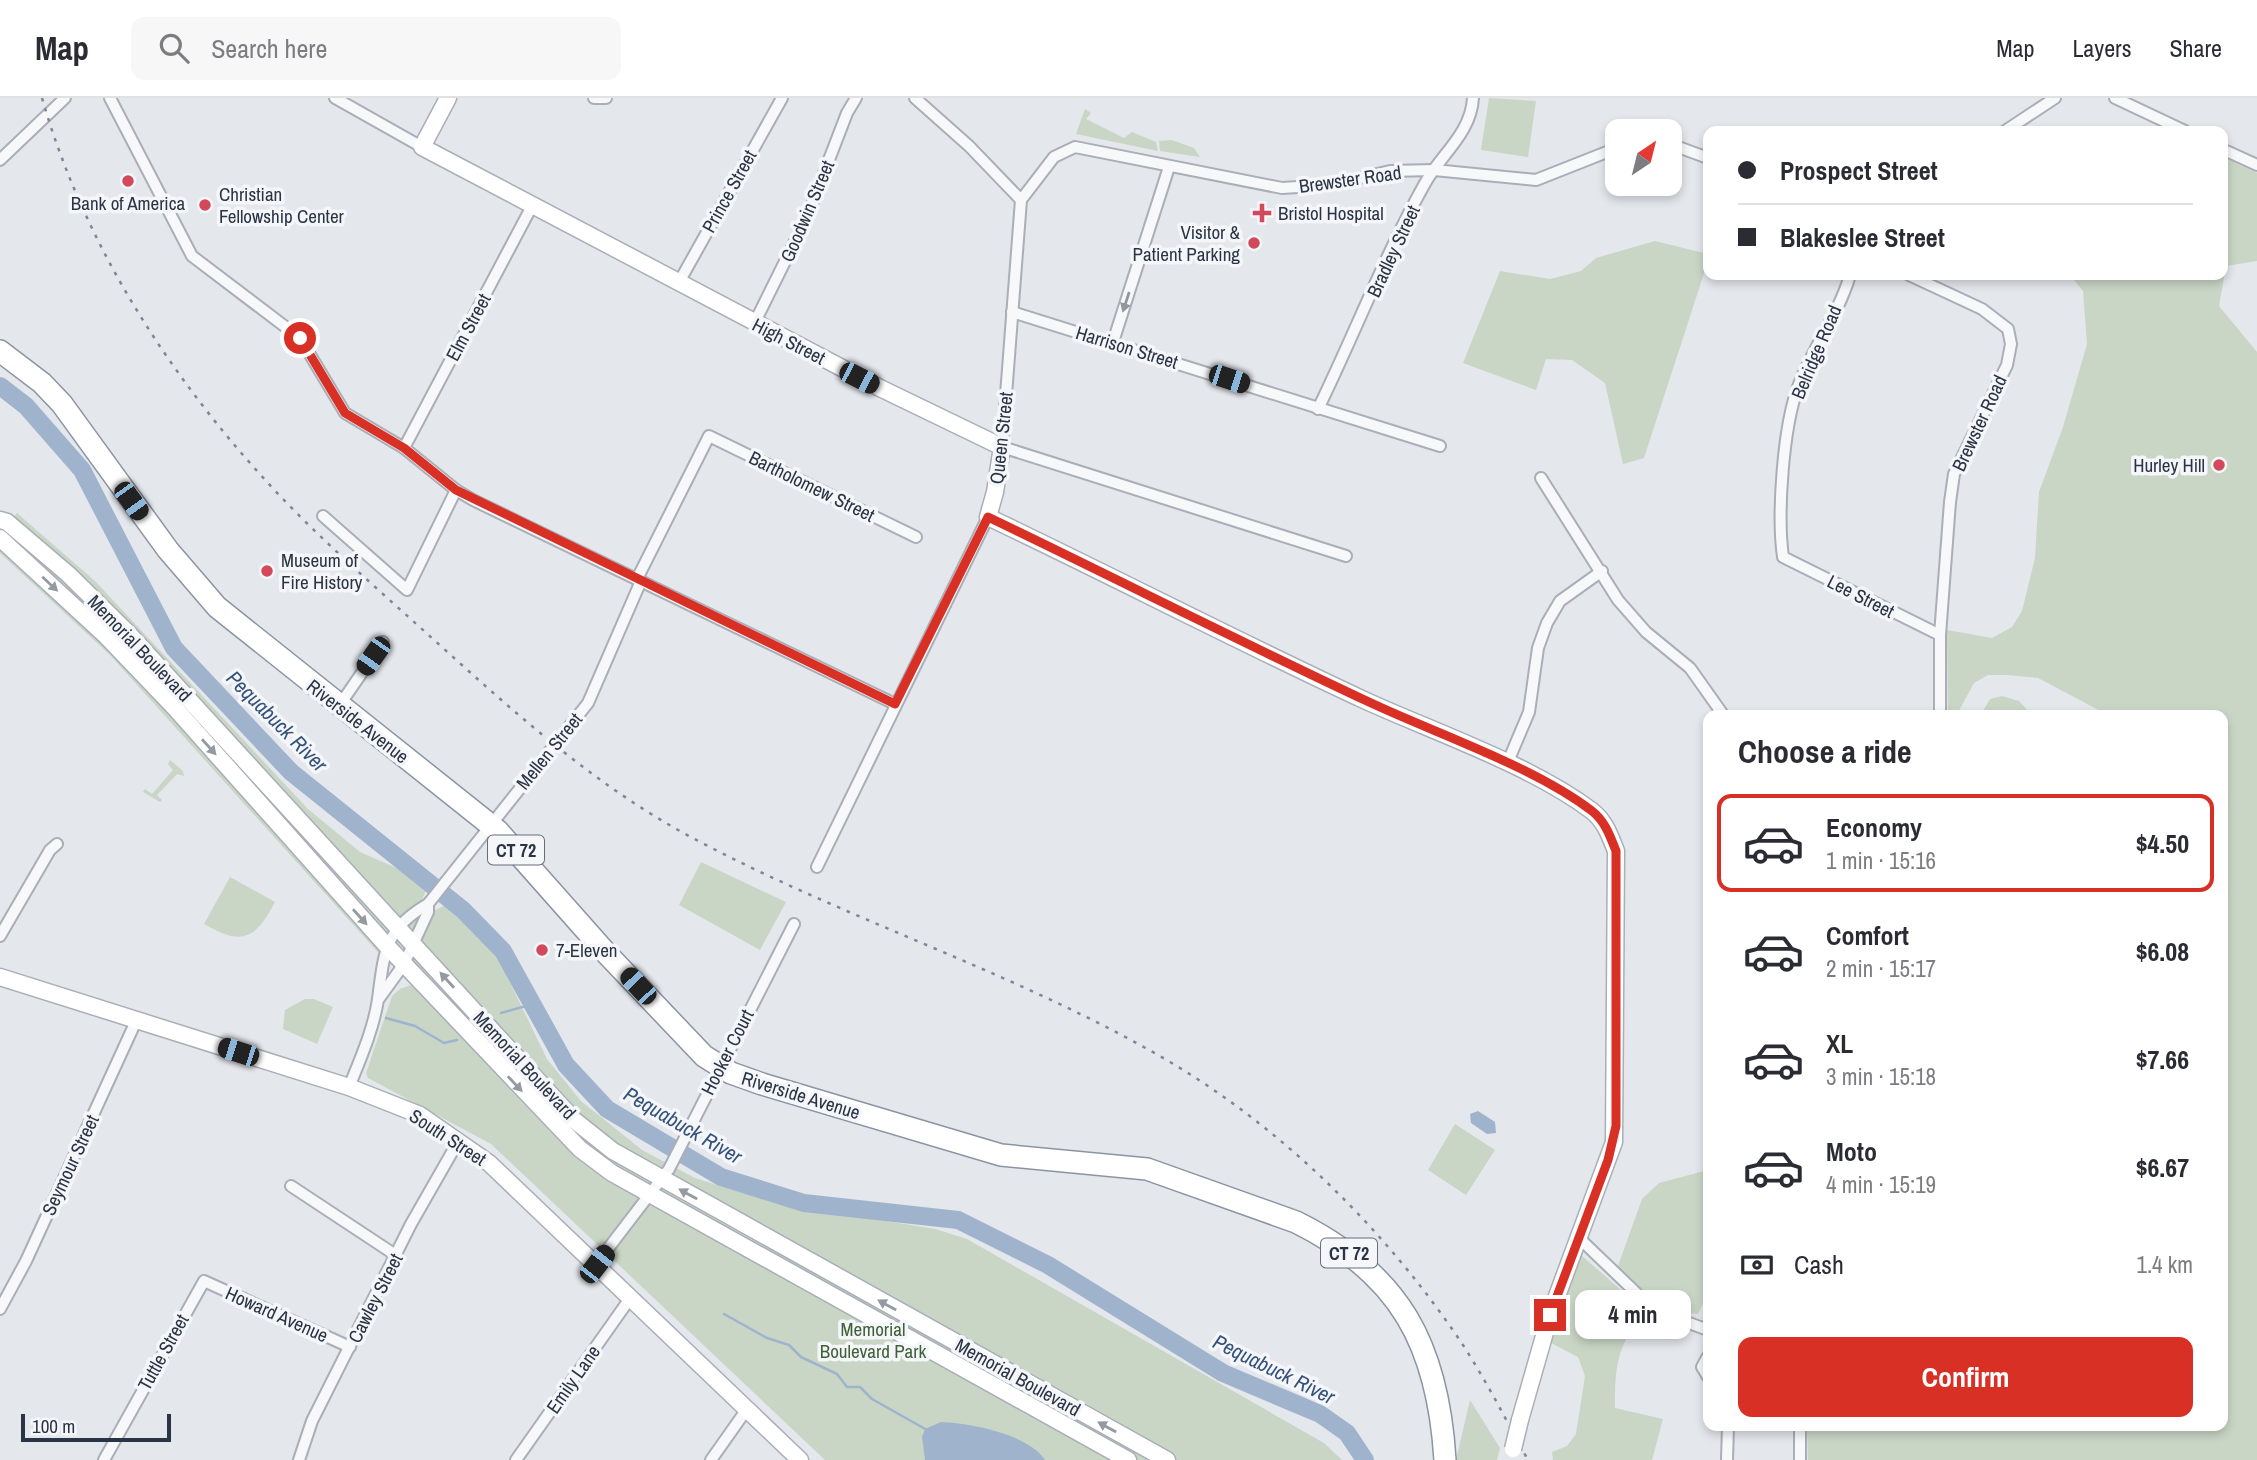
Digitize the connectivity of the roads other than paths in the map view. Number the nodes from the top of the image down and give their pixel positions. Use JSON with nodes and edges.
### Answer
{"nodes":[{"id":1,"x":65,"y":98,"type":"edge"},
{"id":2,"x":110,"y":98,"type":"edge"},
{"id":3,"x":335,"y":98,"type":"edge"},
{"id":4,"x":448,"y":98,"type":"edge"},
{"id":5,"x":594,"y":98,"type":"edge"},
{"id":6,"x":606,"y":98,"type":"edge"},
{"id":7,"x":782,"y":98,"type":"edge"},
{"id":8,"x":856,"y":98,"type":"edge"},
{"id":9,"x":915,"y":98,"type":"edge"},
{"id":10,"x":1473,"y":98,"type":"edge"},
{"id":11,"x":2054,"y":98,"type":"edge"},
{"id":12,"x":2115,"y":98,"type":"edge"},
{"id":13,"x":2012,"y":126,"type":"edge"},
{"id":14,"x":2174,"y":126,"type":"edge"},
{"id":15,"x":422,"y":147,"type":"junction"},
{"id":16,"x":1682,"y":149,"type":"edge"},
{"id":17,"x":2228,"y":152,"type":"edge"},
{"id":18,"x":1605,"y":153,"type":"edge"},
{"id":19,"x":1703,"y":156,"type":"edge"},
{"id":20,"x":0,"y":160,"type":"edge"},
{"id":21,"x":2257,"y":165,"type":"edge"},
{"id":22,"x":1169,"y":167,"type":"junction"},
{"id":23,"x":1434,"y":170,"type":"junction"},
{"id":24,"x":1021,"y":200,"type":"junction"},
{"id":25,"x":532,"y":206,"type":"junction"},
{"id":26,"x":1848,"y":280,"type":"edge"},
{"id":27,"x":1920,"y":280,"type":"edge"},
{"id":28,"x":678,"y":284,"type":"junction"},
{"id":29,"x":1012,"y":312,"type":"junction"},
{"id":30,"x":754,"y":324,"type":"junction"},
{"id":31,"x":1113,"y":342,"type":"junction"},
{"id":32,"x":0,"y":351,"type":"edge"},
{"id":33,"x":1318,"y":409,"type":"junction"},
{"id":34,"x":709,"y":436,"type":"joint"},
{"id":35,"x":1440,"y":446,"type":"dead end"},
{"id":36,"x":1002,"y":447,"type":"junction"},
{"id":37,"x":404,"y":448,"type":"junction"},
{"id":38,"x":1541,"y":478,"type":"dead end"},
{"id":39,"x":456,"y":490,"type":"junction"},
{"id":40,"x":323,"y":516,"type":"dead end"},
{"id":41,"x":988,"y":517,"type":"junction"},
{"id":42,"x":0,"y":520,"type":"edge"},
{"id":43,"x":916,"y":537,"type":"dead end"},
{"id":44,"x":0,"y":538,"type":"edge"},
{"id":45,"x":1346,"y":556,"type":"dead end"},
{"id":46,"x":1783,"y":557,"type":"joint"},
{"id":47,"x":1602,"y":571,"type":"junction"},
{"id":48,"x":639,"y":580,"type":"junction"},
{"id":49,"x":1940,"y":635,"type":"junction"},
{"id":50,"x":383,"y":642,"type":"dead end"},
{"id":51,"x":895,"y":704,"type":"junction"},
{"id":52,"x":339,"y":706,"type":"junction"},
{"id":53,"x":1720,"y":710,"type":"edge"},
{"id":54,"x":1940,"y":710,"type":"edge"},
{"id":55,"x":1507,"y":764,"type":"junction"},
{"id":56,"x":490,"y":825,"type":"junction"},
{"id":57,"x":57,"y":844,"type":"dead end"},
{"id":58,"x":817,"y":867,"type":"dead end"},
{"id":59,"x":428,"y":904,"type":"junction"},
{"id":60,"x":794,"y":924,"type":"dead end"},
{"id":61,"x":400,"y":928,"type":"junction"},
{"id":62,"x":0,"y":936,"type":"edge"},
{"id":63,"x":414,"y":944,"type":"junction"},
{"id":64,"x":386,"y":945,"type":"junction"},
{"id":65,"x":404,"y":964,"type":"junction"},
{"id":66,"x":0,"y":977,"type":"edge"},
{"id":67,"x":378,"y":1000,"type":"junction"},
{"id":68,"x":137,"y":1019,"type":"junction"},
{"id":69,"x":719,"y":1066,"type":"junction"},
{"id":70,"x":349,"y":1087,"type":"junction"},
{"id":71,"x":459,"y":1140,"type":"junction"},
{"id":72,"x":661,"y":1179,"type":"junction"},
{"id":73,"x":291,"y":1186,"type":"dead end"},
{"id":74,"x":649,"y":1194,"type":"junction"},
{"id":75,"x":1578,"y":1237,"type":"junction"},
{"id":76,"x":397,"y":1256,"type":"junction"},
{"id":77,"x":597,"y":1264,"type":"junction"},
{"id":78,"x":204,"y":1281,"type":"joint"},
{"id":79,"x":631,"y":1297,"type":"junction"},
{"id":80,"x":0,"y":1309,"type":"edge"},
{"id":81,"x":1703,"y":1328,"type":"edge"},
{"id":82,"x":350,"y":1347,"type":"junction"},
{"id":83,"x":747,"y":1409,"type":"junction"},
{"id":84,"x":1728,"y":1431,"type":"edge"},
{"id":85,"x":1800,"y":1431,"type":"edge"},
{"id":86,"x":1511,"y":1454,"type":"edge"},
{"id":87,"x":104,"y":1460,"type":"edge"},
{"id":88,"x":299,"y":1460,"type":"edge"},
{"id":89,"x":516,"y":1460,"type":"edge"},
{"id":90,"x":711,"y":1460,"type":"edge"},
{"id":91,"x":800,"y":1460,"type":"edge"},
{"id":92,"x":1128,"y":1460,"type":"edge"},
{"id":93,"x":1167,"y":1460,"type":"edge"},
{"id":94,"x":1445,"y":1460,"type":"edge"},
{"id":95,"x":1727,"y":1460,"type":"edge"},
{"id":96,"x":1800,"y":1460,"type":"edge"}],
"edges":[{"from":1,"to":20,"type":"street"},
{"from":2,"to":37,"type":"street"},
{"from":3,"to":15,"type":"street","name":"High Street"},
{"from":4,"to":15,"type":"main road"},
{"from":5,"to":6,"type":"street"},
{"from":7,"to":28,"type":"street","name":"Prince Street"},
{"from":8,"to":30,"type":"street","name":"Goodwin Street"},
{"from":9,"to":24,"type":"street"},
{"from":10,"to":23,"type":"street","name":"Bradley Street"},
{"from":11,"to":13,"type":"street"},
{"from":12,"to":14,"type":"street"},
{"from":15,"to":25,"type":"main road","name":"High Street"},
{"from":16,"to":19,"type":"street"},
{"from":17,"to":21,"type":"street"},
{"from":18,"to":23,"type":"street","name":"Brewster Road"},
{"from":22,"to":23,"type":"street","name":"Brewster Road"},
{"from":22,"to":24,"type":"street","name":"Brewster Road"},
{"from":22,"to":31,"type":"street","one_way":true},
{"from":23,"to":33,"type":"street","name":"Bradley Street"},
{"from":24,"to":29,"type":"street","name":"Queen Street"},
{"from":25,"to":28,"type":"main road","name":"High Street"},
{"from":25,"to":37,"type":"street","name":"Elm Street"},
{"from":26,"to":46,"type":"street","name":"Belridge Road"},
{"from":27,"to":49,"type":"street","name":"Brewster Road"},
{"from":28,"to":30,"type":"main road","name":"High Street"},
{"from":29,"to":31,"type":"street","name":"Harrison Street"},
{"from":29,"to":36,"type":"street","name":"Queen Street"},
{"from":30,"to":36,"type":"main road","name":"High Street"},
{"from":31,"to":33,"type":"street","name":"Harrison Street"},
{"from":32,"to":52,"type":"highway","name":"Riverside Avenue","number":"CT 72"},
{"from":33,"to":35,"type":"street","name":"Harrison Street"},
{"from":34,"to":43,"type":"street","name":"Bartholomew Street"},
{"from":34,"to":48,"type":"street","name":"Mellen Street"},
{"from":36,"to":41,"type":"main road","name":"Queen Street"},
{"from":36,"to":45,"type":"street","name":"High Street"},
{"from":37,"to":39,"type":"street"},
{"from":38,"to":47,"type":"street"},
{"from":39,"to":40,"type":"street"},
{"from":39,"to":48,"type":"street"},
{"from":41,"to":51,"type":"street","name":"Queen Street"},
{"from":41,"to":55,"type":"main road"},
{"from":42,"to":61,"type":"main road","name":"Memorial Boulevard"},
{"from":44,"to":64,"type":"main road","name":"Memorial Boulevard","one_way":true},
{"from":46,"to":49,"type":"street","name":"Lee Street"},
{"from":47,"to":53,"type":"street"},
{"from":47,"to":55,"type":"street"},
{"from":48,"to":51,"type":"street"},
{"from":48,"to":56,"type":"street","name":"Mellen Street"},
{"from":49,"to":54,"type":"street","name":"Brewster Road"},
{"from":50,"to":52,"type":"street"},
{"from":51,"to":58,"type":"street","name":"Queen Street"},
{"from":52,"to":56,"type":"highway","name":"Riverside Avenue","number":"CT 72"},
{"from":55,"to":75,"type":"main road"},
{"from":56,"to":59,"type":"street","name":"Mellen Street"},
{"from":56,"to":69,"type":"highway","name":"Riverside Avenue","number":"CT 72"},
{"from":57,"to":62,"type":"street"},
{"from":59,"to":61,"type":"street","name":"Mellen Street"},
{"from":59,"to":63,"type":"street","name":"Mellen Street"},
{"from":60,"to":69,"type":"street","name":"Hooker Court"},
{"from":61,"to":63,"type":"main road","name":"Memorial Boulevard"},
{"from":61,"to":64,"type":"street","name":"Mellen Street"},
{"from":63,"to":65,"type":"street","name":"Mellen Street"},
{"from":72,"to":63,"type":"main road","name":"Memorial Boulevard","one_way":true},
{"from":64,"to":65,"type":"main road","name":"Memorial Boulevard"},
{"from":64,"to":67,"type":"street","name":"Mellen Street"},
{"from":65,"to":67,"type":"street","name":"Mellen Street"},
{"from":65,"to":74,"type":"main road","name":"Memorial Boulevard","one_way":true},
{"from":66,"to":68,"type":"main road","name":"South Street"},
{"from":67,"to":70,"type":"street","name":"Mellen Street"},
{"from":68,"to":70,"type":"main road","name":"South Street"},
{"from":68,"to":80,"type":"street","name":"Seymour Street"},
{"from":69,"to":72,"type":"street","name":"Hooker Court"},
{"from":69,"to":94,"type":"highway","name":"Riverside Avenue","number":"CT 72"},
{"from":70,"to":71,"type":"main road","name":"South Street"},
{"from":71,"to":76,"type":"street","name":"Cawley Street"},
{"from":71,"to":77,"type":"main road","name":"South Street"},
{"from":72,"to":74,"type":"street","name":"Hooker Court"},
{"from":93,"to":72,"type":"main road","name":"Memorial Boulevard","one_way":true},
{"from":73,"to":76,"type":"street"},
{"from":74,"to":77,"type":"street","name":"Hooker Court"},
{"from":74,"to":92,"type":"main road","name":"Memorial Boulevard"},
{"from":75,"to":81,"type":"street"},
{"from":75,"to":86,"type":"main road","bridge":true},
{"from":76,"to":82,"type":"street","name":"Cawley Street"},
{"from":77,"to":79,"type":"main road","name":"South Street"},
{"from":78,"to":82,"type":"street","name":"Howard Avenue"},
{"from":78,"to":87,"type":"street","name":"Tuttle Street"},
{"from":79,"to":83,"type":"main road","name":"South Street"},
{"from":79,"to":89,"type":"street","name":"Emily Lane"},
{"from":82,"to":88,"type":"street","name":"Cawley Street"},
{"from":83,"to":90,"type":"street"},
{"from":83,"to":91,"type":"main road","name":"South Street"},
{"from":84,"to":95,"type":"street"},
{"from":85,"to":96,"type":"street"}]}
